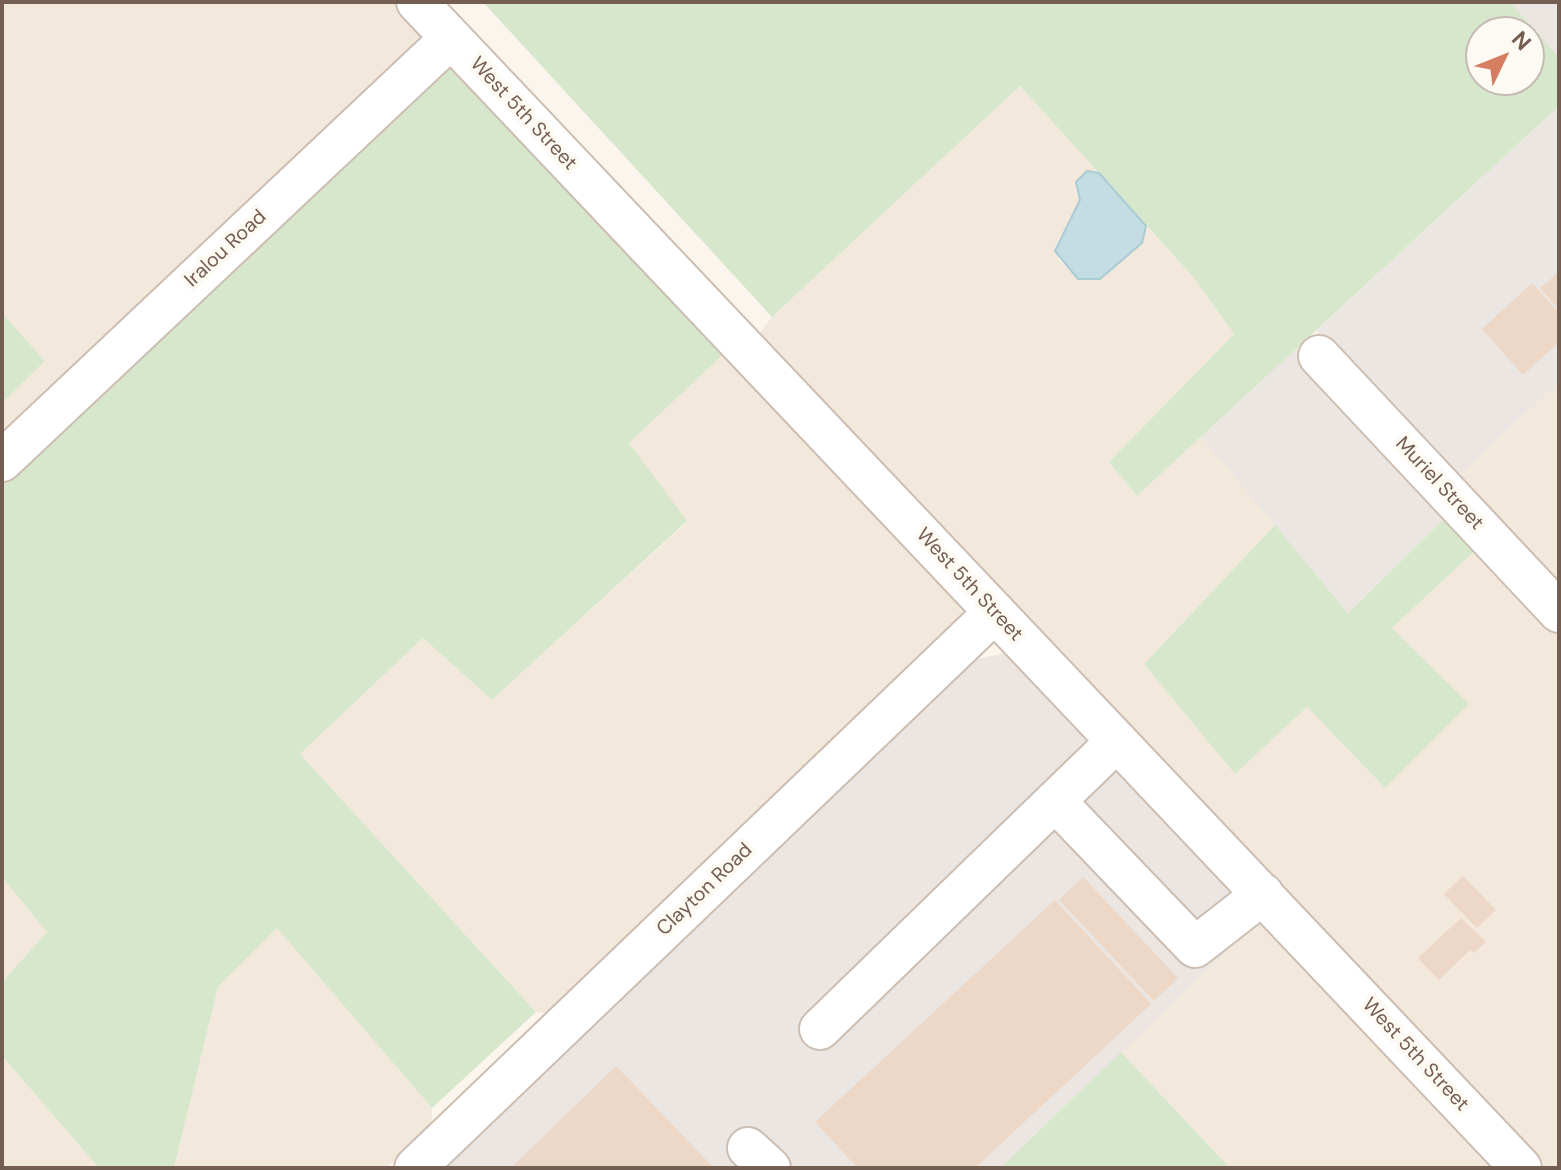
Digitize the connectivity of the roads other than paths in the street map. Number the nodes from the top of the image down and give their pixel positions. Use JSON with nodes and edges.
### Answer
{"nodes":[{"id":1,"x":417,"y":2,"type":"edge"},
{"id":2,"x":451,"y":38,"type":"junction"},
{"id":3,"x":1319,"y":356,"type":"dead end"},
{"id":4,"x":2,"y":461,"type":"edge"},
{"id":5,"x":995,"y":612,"type":"junction"},
{"id":6,"x":1559,"y":612,"type":"edge"},
{"id":7,"x":1117,"y":741,"type":"junction"},
{"id":8,"x":1055,"y":801,"type":"junction"},
{"id":9,"x":1263,"y":894,"type":"junction"},
{"id":10,"x":820,"y":1029,"type":"dead end"},
{"id":11,"x":415,"y":1168,"type":"edge"},
{"id":12,"x":1521,"y":1168,"type":"edge"}],
"edges":[{"from":1,"to":2,"type":"street","name":"West 5th Street"},
{"from":2,"to":4,"type":"street","name":"Iralou Road"},
{"from":2,"to":5,"type":"street","name":"West 5th Street"},
{"from":3,"to":6,"type":"street","name":"Muriel Street"},
{"from":5,"to":7,"type":"street","name":"West 5th Street"},
{"from":5,"to":11,"type":"street","name":"Clayton Road"},
{"from":7,"to":8,"type":"street"},
{"from":7,"to":9,"type":"street","name":"West 5th Street"},
{"from":8,"to":9,"type":"street"},
{"from":8,"to":10,"type":"street"},
{"from":9,"to":12,"type":"street","name":"West 5th Street"}]}
